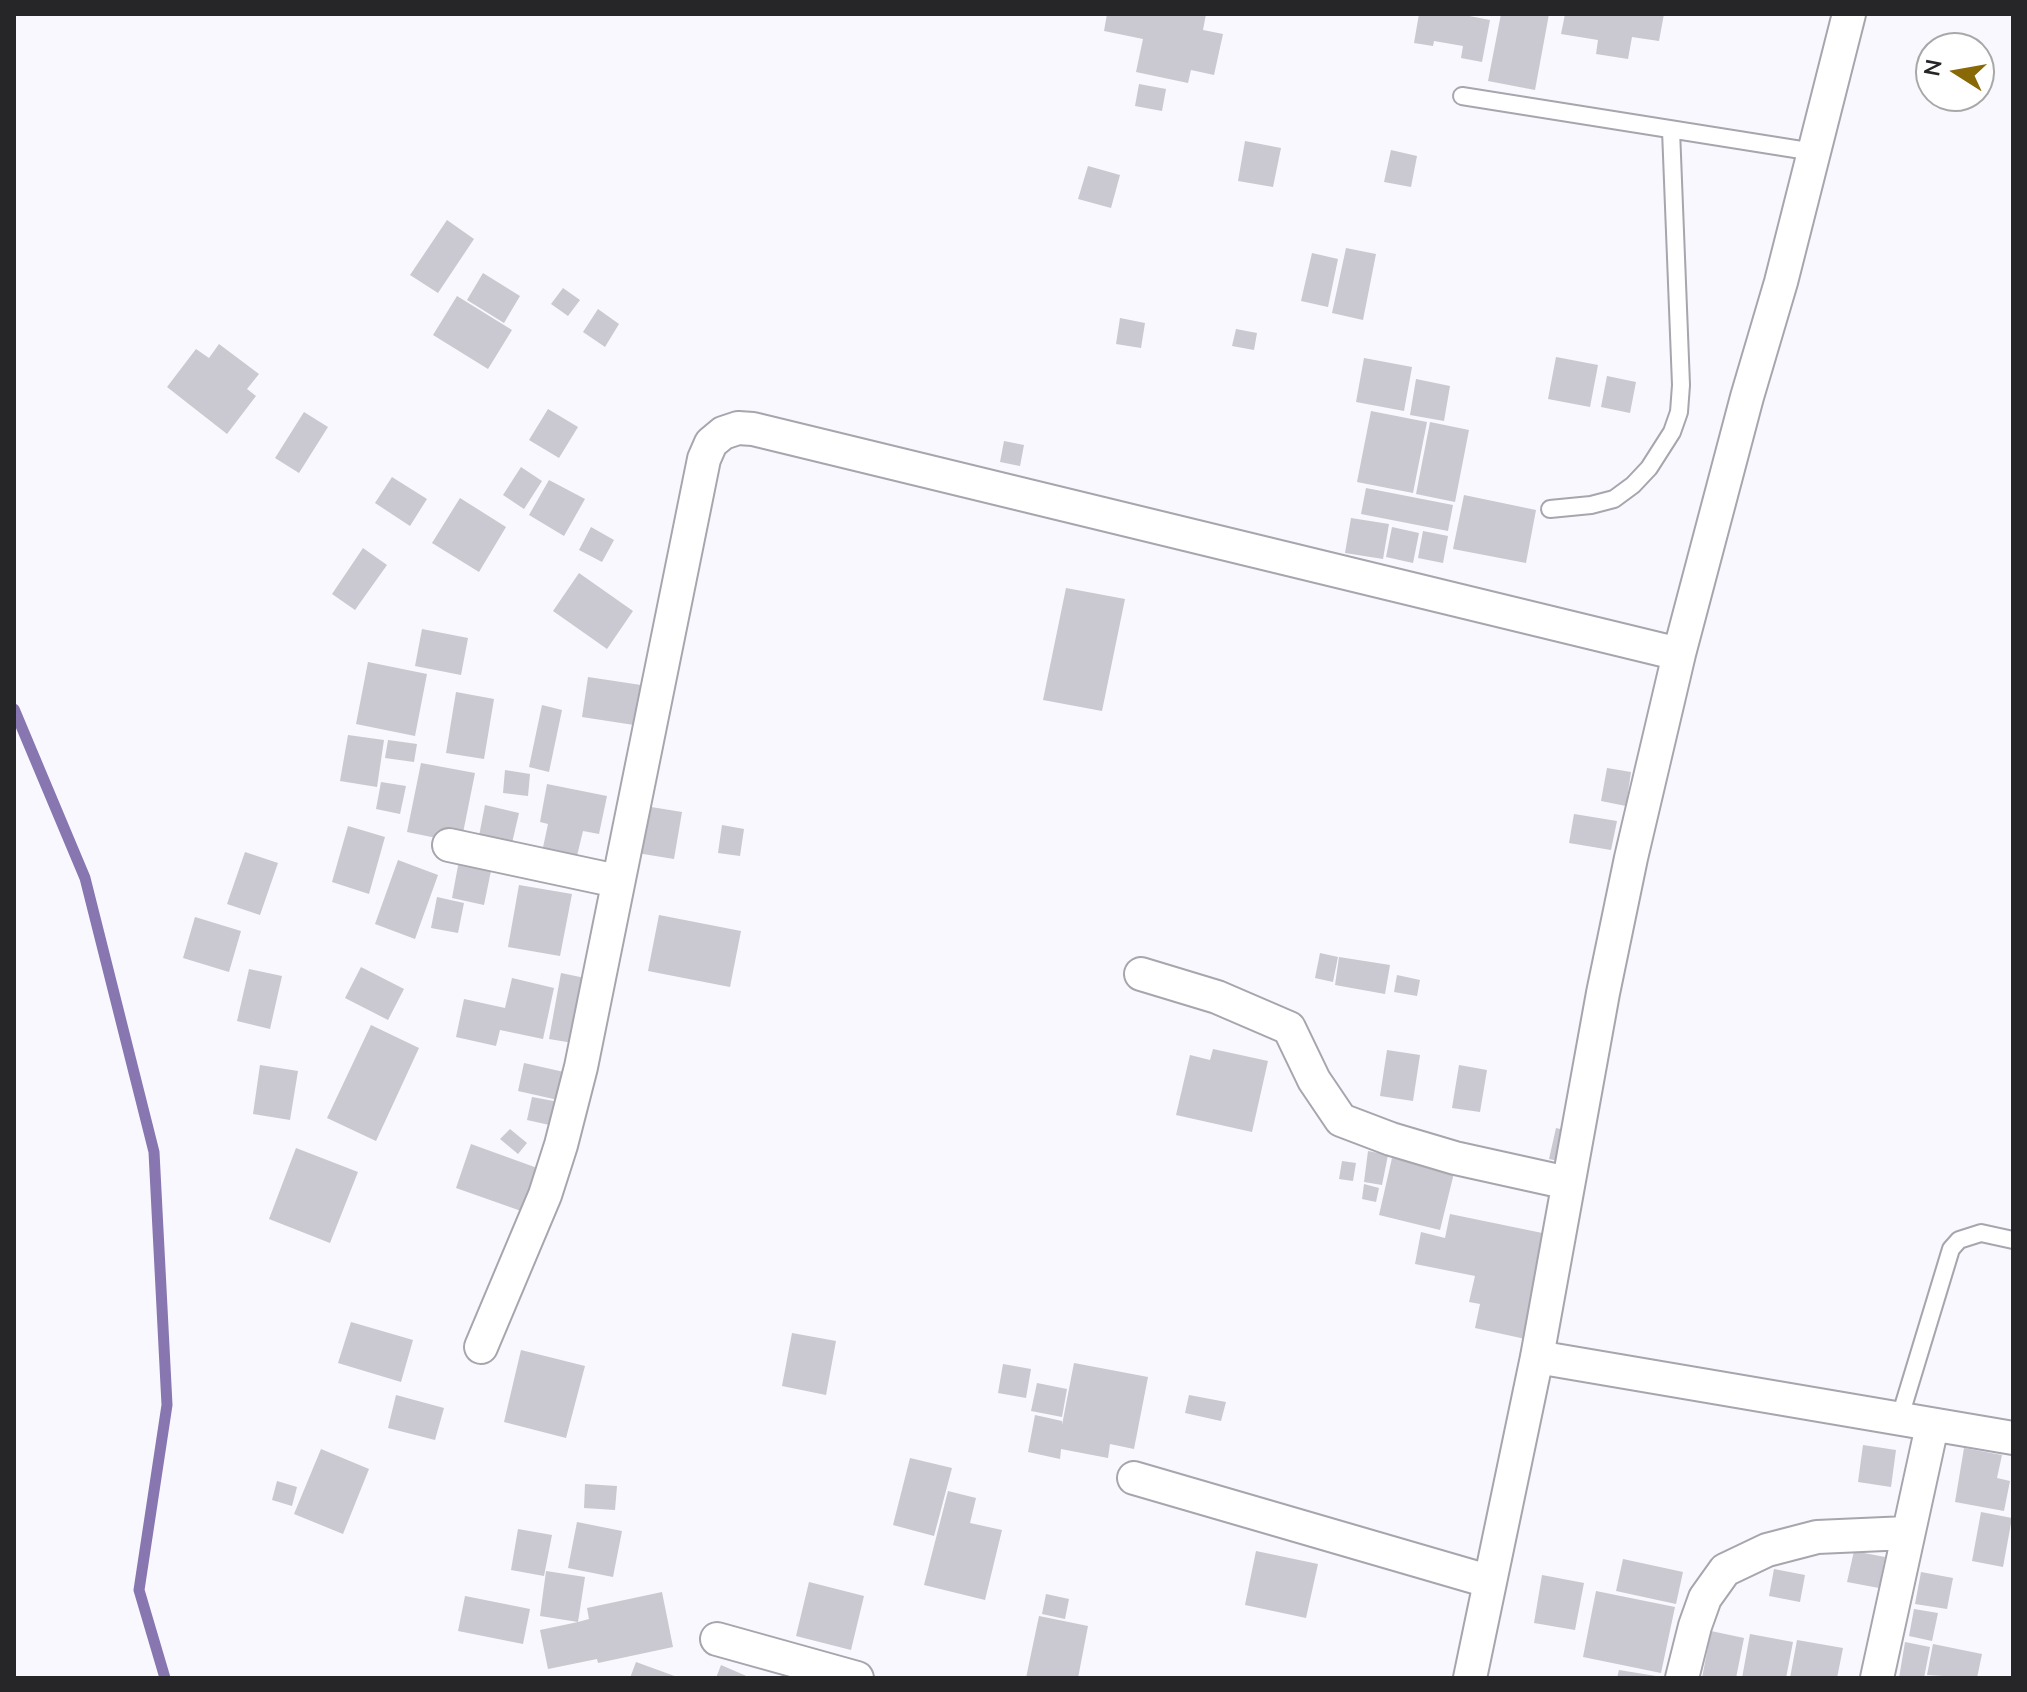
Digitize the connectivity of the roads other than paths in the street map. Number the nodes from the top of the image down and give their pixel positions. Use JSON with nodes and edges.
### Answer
{"nodes":[{"id":1,"x":1849,"y":14,"type":"edge"},
{"id":2,"x":1462,"y":96,"type":"dead end"},
{"id":3,"x":1671,"y":130,"type":"junction"},
{"id":4,"x":1814,"y":152,"type":"junction"},
{"id":5,"x":1550,"y":509,"type":"dead end"},
{"id":6,"x":1679,"y":654,"type":"junction"},
{"id":7,"x":449,"y":845,"type":"dead end"},
{"id":8,"x":617,"y":881,"type":"junction"},
{"id":9,"x":1141,"y":974,"type":"dead end"},
{"id":10,"x":1568,"y":1183,"type":"junction"},
{"id":11,"x":2013,"y":1240,"type":"edge"},
{"id":12,"x":481,"y":1347,"type":"dead end"},
{"id":13,"x":1537,"y":1357,"type":"junction"},
{"id":14,"x":1899,"y":1420,"type":"junction"},
{"id":15,"x":1932,"y":1426,"type":"junction"},
{"id":16,"x":2013,"y":1438,"type":"edge"},
{"id":17,"x":1134,"y":1478,"type":"dead end"},
{"id":18,"x":1907,"y":1533,"type":"junction"},
{"id":19,"x":1488,"y":1581,"type":"junction"},
{"id":20,"x":717,"y":1639,"type":"dead end"},
{"id":21,"x":857,"y":1678,"type":"edge"},
{"id":22,"x":1470,"y":1678,"type":"edge"},
{"id":23,"x":1682,"y":1678,"type":"edge"},
{"id":24,"x":1877,"y":1678,"type":"edge"}],
"edges":[{"from":1,"to":4,"type":"street"},
{"from":2,"to":3,"type":"lane"},
{"from":3,"to":4,"type":"lane"},
{"from":3,"to":5,"type":"lane"},
{"from":4,"to":6,"type":"street"},
{"from":6,"to":8,"type":"street"},
{"from":6,"to":10,"type":"street"},
{"from":7,"to":8,"type":"street"},
{"from":8,"to":12,"type":"street"},
{"from":9,"to":10,"type":"street"},
{"from":10,"to":13,"type":"street"},
{"from":11,"to":14,"type":"lane"},
{"from":13,"to":14,"type":"street"},
{"from":13,"to":19,"type":"street"},
{"from":14,"to":15,"type":"street"},
{"from":15,"to":16,"type":"street"},
{"from":15,"to":18,"type":"street"},
{"from":17,"to":19,"type":"street"},
{"from":18,"to":23,"type":"street"},
{"from":18,"to":24,"type":"street"},
{"from":19,"to":22,"type":"street"},
{"from":20,"to":21,"type":"street"}]}
